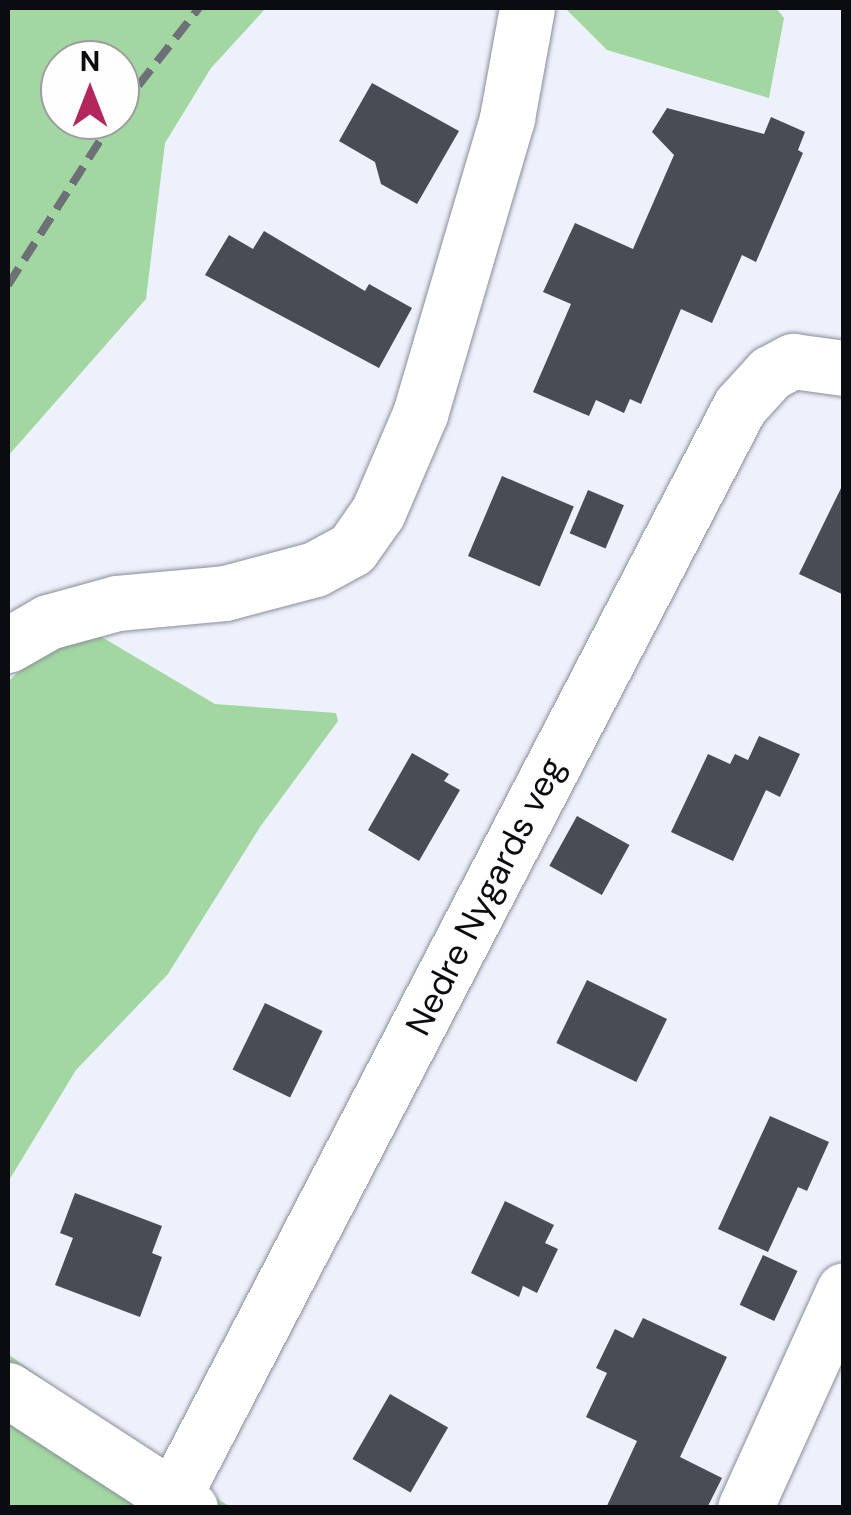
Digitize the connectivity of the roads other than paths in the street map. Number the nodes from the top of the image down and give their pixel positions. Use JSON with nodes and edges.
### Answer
{"nodes":[{"id":1,"x":527,"y":8,"type":"edge"},
{"id":2,"x":844,"y":368,"type":"edge"},
{"id":3,"x":8,"y":646,"type":"edge"},
{"id":4,"x":844,"y":1290,"type":"edge"},
{"id":5,"x":8,"y":1390,"type":"edge"},
{"id":6,"x":182,"y":1502,"type":"edge"},
{"id":7,"x":744,"y":1508,"type":"edge"}],
"edges":[{"from":1,"to":3,"type":"street"},
{"from":2,"to":6,"type":"street","name":"Nedre Nygards veg"},
{"from":4,"to":7,"type":"street"},
{"from":5,"to":6,"type":"street"}]}
